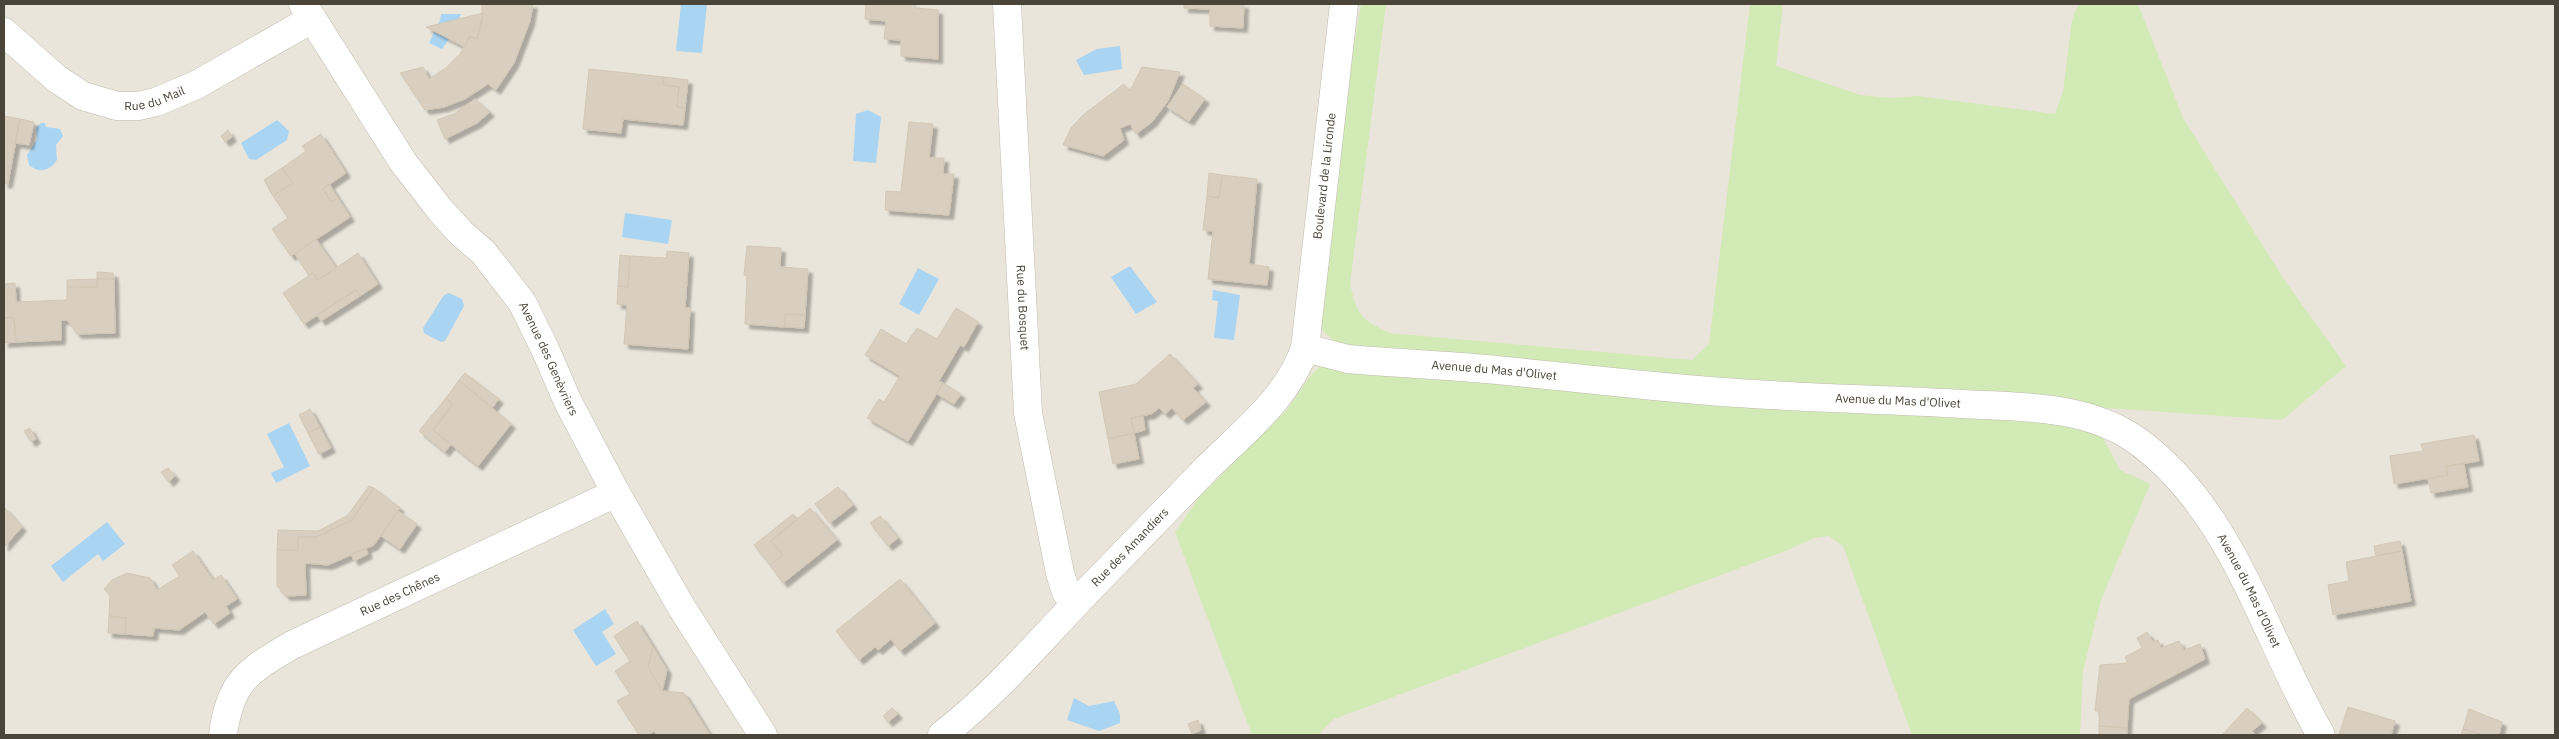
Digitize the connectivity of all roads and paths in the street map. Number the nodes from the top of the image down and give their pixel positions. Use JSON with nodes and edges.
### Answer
{"nodes":[{"id":1,"x":1007,"y":4,"type":"edge"},
{"id":2,"x":1344,"y":4,"type":"edge"},
{"id":3,"x":308,"y":11,"type":"edge"},
{"id":4,"x":4,"y":32,"type":"edge"},
{"id":5,"x":1305,"y":348,"type":"junction"},
{"id":6,"x":616,"y":493,"type":"junction"},
{"id":7,"x":1074,"y":604,"type":"junction"},
{"id":8,"x":223,"y":735,"type":"edge"},
{"id":9,"x":763,"y":735,"type":"edge"},
{"id":10,"x":942,"y":735,"type":"edge"},
{"id":11,"x":2320,"y":735,"type":"edge"}],
"edges":[{"from":1,"to":7,"type":"street","name":"Rue du Bosquet"},
{"from":2,"to":5,"type":"street","name":"Boulevard de la Lironde"},
{"from":3,"to":4,"type":"street","name":"Rue du Mail"},
{"from":3,"to":6,"type":"street","name":"Avenue des Genèvriers"},
{"from":5,"to":7,"type":"street","name":"Rue des Amandiers"},
{"from":5,"to":11,"type":"street","name":"Avenue du Mas d'Olivet"},
{"from":6,"to":8,"type":"street","name":"Rue des Chênes"},
{"from":6,"to":9,"type":"street","name":"Avenue des Genèvriers"},
{"from":7,"to":10,"type":"street","name":"Rue des Amandiers"}]}
